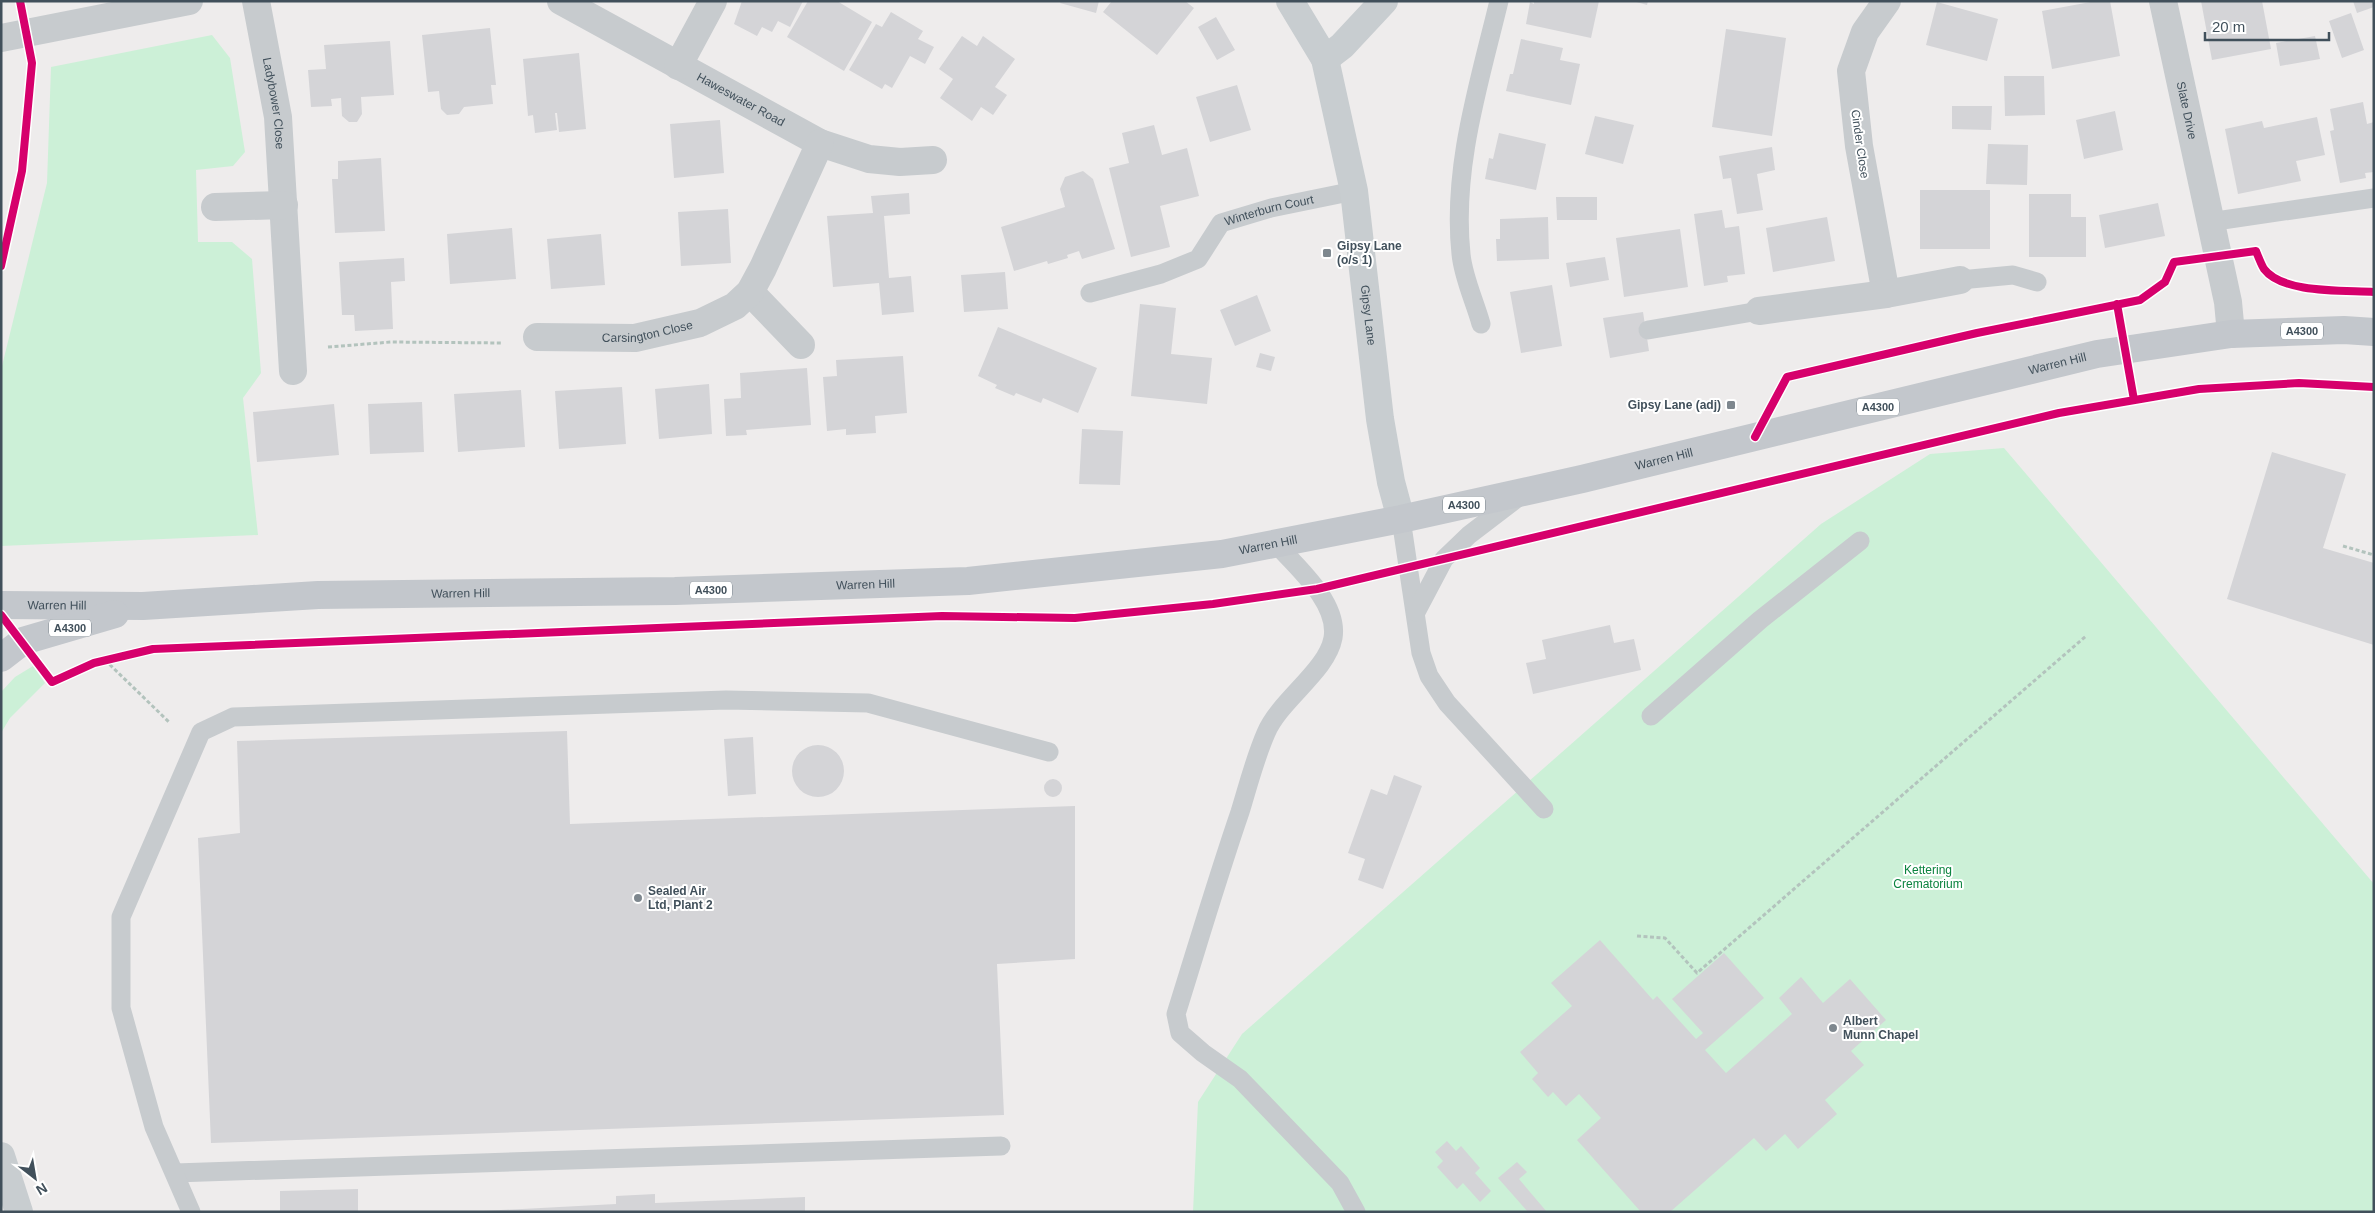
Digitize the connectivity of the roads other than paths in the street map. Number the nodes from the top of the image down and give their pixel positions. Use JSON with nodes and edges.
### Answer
{"nodes":[{"id":1,"x":189,"y":1,"type":"edge"},
{"id":2,"x":256,"y":1,"type":"edge"},
{"id":3,"x":561,"y":1,"type":"edge"},
{"id":4,"x":713,"y":1,"type":"edge"},
{"id":5,"x":1290,"y":1,"type":"edge"},
{"id":6,"x":1384,"y":1,"type":"edge"},
{"id":7,"x":1499,"y":1,"type":"edge"},
{"id":8,"x":1887,"y":1,"type":"edge"},
{"id":9,"x":2163,"y":1,"type":"edge"},
{"id":10,"x":93,"y":10,"type":"edge"},
{"id":11,"x":1,"y":38,"type":"edge"},
{"id":12,"x":1325,"y":59,"type":"junction"},
{"id":13,"x":678,"y":66,"type":"junction"},
{"id":14,"x":820,"y":143,"type":"junction"},
{"id":15,"x":933,"y":160,"type":"dead end"},
{"id":16,"x":1354,"y":191,"type":"junction"},
{"id":17,"x":2374,"y":198,"type":"edge"},
{"id":18,"x":284,"y":205,"type":"junction"},
{"id":19,"x":215,"y":207,"type":"dead end"},
{"id":20,"x":2209,"y":222,"type":"junction"},
{"id":21,"x":1960,"y":280,"type":"joint"},
{"id":22,"x":2037,"y":282,"type":"dead end"},
{"id":23,"x":750,"y":292,"type":"junction"},
{"id":24,"x":1090,"y":293,"type":"dead end"},
{"id":25,"x":1886,"y":294,"type":"junction"},
{"id":26,"x":1759,"y":312,"type":"joint"},
{"id":27,"x":1481,"y":324,"type":"dead end"},
{"id":28,"x":1648,"y":330,"type":"dead end"},
{"id":29,"x":2374,"y":332,"type":"edge"},
{"id":30,"x":2231,"y":334,"type":"junction"},
{"id":31,"x":537,"y":338,"type":"road end"},
{"id":32,"x":801,"y":345,"type":"dead end"},
{"id":33,"x":292,"y":360,"type":"road end"},
{"id":34,"x":1526,"y":491,"type":"junction"},
{"id":35,"x":1401,"y":518,"type":"junction"},
{"id":36,"x":1860,"y":541,"type":"dead end"},
{"id":37,"x":1276,"y":544,"type":"junction"},
{"id":38,"x":1,"y":605,"type":"edge"},
{"id":39,"x":143,"y":606,"type":"junction"},
{"id":40,"x":1416,"y":612,"type":"junction"},
{"id":41,"x":1,"y":658,"type":"edge"},
{"id":42,"x":1651,"y":716,"type":"dead end"},
{"id":43,"x":1049,"y":752,"type":"dead end"},
{"id":44,"x":1544,"y":809,"type":"dead end"},
{"id":45,"x":1001,"y":1146,"type":"dead end"},
{"id":46,"x":1,"y":1156,"type":"edge"},
{"id":47,"x":176,"y":1173,"type":"junction"},
{"id":48,"x":19,"y":1212,"type":"edge"},
{"id":49,"x":191,"y":1212,"type":"edge"},
{"id":50,"x":1356,"y":1212,"type":"edge"}],
"edges":[{"from":1,"to":10,"type":"street"},
{"from":2,"to":18,"type":"street","name":"Ladybower Close"},
{"from":3,"to":13,"type":"street","name":"Haweswater Road"},
{"from":4,"to":13,"type":"street"},
{"from":5,"to":12,"type":"main road","name":"Gipsy Lane"},
{"from":6,"to":12,"type":"main road"},
{"from":7,"to":27,"type":"lane"},
{"from":8,"to":25,"type":"street","name":"Cinder Close"},
{"from":9,"to":20,"type":"street","name":"Slate Drive"},
{"from":10,"to":11,"type":"street"},
{"from":12,"to":16,"type":"main road","name":"Gipsy Lane"},
{"from":13,"to":14,"type":"street","name":"Haweswater Road"},
{"from":14,"to":15,"type":"street","name":"Haweswater Road"},
{"from":14,"to":23,"type":"street","name":"Carsington Close"},
{"from":16,"to":24,"type":"lane","name":"Winterburn Court"},
{"from":16,"to":35,"type":"main road","name":"Gipsy Lane"},
{"from":17,"to":20,"type":"lane"},
{"from":18,"to":19,"type":"street"},
{"from":18,"to":33,"type":"street","name":"Ladybower Close"},
{"from":20,"to":30,"type":"street","name":"Slate Drive"},
{"from":21,"to":22,"type":"lane"},
{"from":21,"to":25,"type":"street"},
{"from":23,"to":31,"type":"street","name":"Carsington Close"},
{"from":23,"to":32,"type":"street"},
{"from":25,"to":26,"type":"street"},
{"from":26,"to":28,"type":"lane"},
{"from":29,"to":30,"type":"main road","name":"Warren Hill","number":"A4300"},
{"from":30,"to":34,"type":"main road","name":"Warren Hill","number":"A4300"},
{"from":34,"to":35,"type":"main road","name":"Warren Hill","number":"A4300"},
{"from":34,"to":40,"type":"lane"},
{"from":35,"to":37,"type":"main road","name":"Warren Hill","number":"A4300"},
{"from":35,"to":40,"type":"lane"},
{"from":36,"to":42,"type":"lane"},
{"from":37,"to":39,"type":"main road","name":"Warren Hill","number":"A4300"},
{"from":37,"to":50,"type":"lane"},
{"from":38,"to":39,"type":"main road","name":"Warren Hill","number":"A4300"},
{"from":39,"to":41,"type":"main road","name":"Warren Hill","number":"A4300"},
{"from":40,"to":44,"type":"lane"},
{"from":43,"to":47,"type":"lane"},
{"from":45,"to":47,"type":"lane"},
{"from":46,"to":48,"type":"main road"},
{"from":47,"to":49,"type":"lane"}]}
